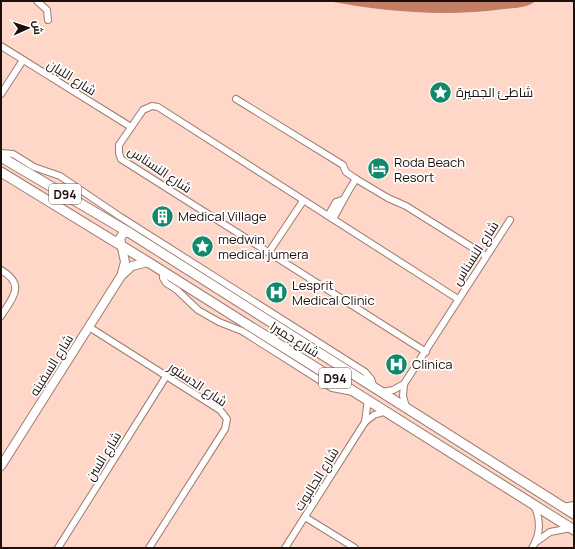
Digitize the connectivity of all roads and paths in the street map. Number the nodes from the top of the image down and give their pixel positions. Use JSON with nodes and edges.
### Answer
{"nodes":[{"id":1,"x":37,"y":1,"type":"edge"},
{"id":2,"x":48,"y":20,"type":"dead end"},
{"id":3,"x":1,"y":46,"type":"edge"},
{"id":4,"x":23,"y":60,"type":"junction"},
{"id":5,"x":1,"y":94,"type":"edge"},
{"id":6,"x":236,"y":99,"type":"dead end"},
{"id":7,"x":131,"y":127,"type":"junction"},
{"id":8,"x":1,"y":153,"type":"edge"},
{"id":9,"x":1,"y":156,"type":"edge"},
{"id":10,"x":1,"y":172,"type":"edge"},
{"id":11,"x":356,"y":179,"type":"junction"},
{"id":12,"x":302,"y":201,"type":"junction"},
{"id":13,"x":100,"y":215,"type":"junction"},
{"id":14,"x":330,"y":217,"type":"junction"},
{"id":15,"x":510,"y":220,"type":"dead end"},
{"id":16,"x":94,"y":228,"type":"junction"},
{"id":17,"x":129,"y":232,"type":"junction"},
{"id":18,"x":122,"y":245,"type":"junction"},
{"id":19,"x":269,"y":252,"type":"junction"},
{"id":20,"x":486,"y":256,"type":"junction"},
{"id":21,"x":148,"y":262,"type":"junction"},
{"id":22,"x":1,"y":270,"type":"edge"},
{"id":23,"x":163,"y":271,"type":"junction"},
{"id":24,"x":121,"y":276,"type":"junction"},
{"id":25,"x":458,"y":299,"type":"junction"},
{"id":26,"x":1,"y":316,"type":"edge"},
{"id":27,"x":89,"y":327,"type":"junction"},
{"id":28,"x":426,"y":352,"type":"junction"},
{"id":29,"x":167,"y":375,"type":"junction"},
{"id":30,"x":404,"y":384,"type":"junction"},
{"id":31,"x":377,"y":390,"type":"junction"},
{"id":32,"x":356,"y":392,"type":"junction"},
{"id":33,"x":368,"y":399,"type":"junction"},
{"id":34,"x":407,"y":408,"type":"junction"},
{"id":35,"x":387,"y":411,"type":"junction"},
{"id":36,"x":365,"y":422,"type":"junction"},
{"id":37,"x":1,"y":466,"type":"edge"},
{"id":38,"x":534,"y":504,"type":"junction"},
{"id":39,"x":574,"y":505,"type":"edge"},
{"id":40,"x":563,"y":508,"type":"junction"},
{"id":41,"x":574,"y":514,"type":"edge"},
{"id":42,"x":305,"y":516,"type":"junction"},
{"id":43,"x":572,"y":529,"type":"edge"},
{"id":44,"x":536,"y":542,"type":"junction"},
{"id":45,"x":58,"y":548,"type":"edge"},
{"id":46,"x":149,"y":548,"type":"edge"},
{"id":47,"x":285,"y":548,"type":"edge"},
{"id":48,"x":355,"y":548,"type":"edge"},
{"id":49,"x":532,"y":548,"type":"edge"}],
"edges":[{"from":1,"to":2,"type":"street"},
{"from":3,"to":4,"type":"street","name":"شارع الليان"},
{"from":4,"to":5,"type":"street"},
{"from":4,"to":7,"type":"street","name":"شارع الليان"},
{"from":6,"to":11,"type":"street"},
{"from":7,"to":12,"type":"street","name":"شارع النسناس"},
{"from":7,"to":19,"type":"street","name":"شارع النسناس"},
{"from":8,"to":31,"type":"street"},
{"from":9,"to":13,"type":"main road","name":"شارع جميرا","number":"D94"},
{"from":10,"to":16,"type":"main road","name":"شارع جميرا","number":"D94"},
{"from":11,"to":14,"type":"street"},
{"from":11,"to":20,"type":"street"},
{"from":12,"to":14,"type":"street","name":"شارع النسناس"},
{"from":12,"to":19,"type":"street"},
{"from":13,"to":16,"type":"main road"},
{"from":13,"to":17,"type":"main road","name":"شارع جميرا","number":"D94"},
{"from":14,"to":25,"type":"street","name":"شارع النسناس"},
{"from":15,"to":20,"type":"street","name":"شارع النسناس"},
{"from":16,"to":18,"type":"main road","name":"شارع جميرا","number":"D94"},
{"from":17,"to":18,"type":"street"},
{"from":17,"to":31,"type":"main road","name":"شارع جميرا","number":"D94"},
{"from":18,"to":21,"type":"main road","name":"شارع جميرا","number":"D94"},
{"from":18,"to":24,"type":"street","name":"شارع السفينه"},
{"from":19,"to":28,"type":"street","name":"شارع النسناس"},
{"from":20,"to":25,"type":"street","name":"شارع النسناس"},
{"from":21,"to":23,"type":"main road","name":"شارع جميرا","number":"D94"},
{"from":21,"to":24,"type":"street","name":"شارع السفينه"},
{"from":22,"to":26,"type":"street"},
{"from":23,"to":32,"type":"main road","name":"شارع جميرا","number":"D94"},
{"from":23,"to":32,"type":"street"},
{"from":24,"to":27,"type":"street","name":"شارع السفينه"},
{"from":25,"to":28,"type":"street","name":"شارع النسناس"},
{"from":27,"to":29,"type":"street","name":"شارع الدستور"},
{"from":27,"to":37,"type":"street","name":"شارع السفينه"},
{"from":28,"to":30,"type":"street","name":"شارع النسناس"},
{"from":29,"to":45,"type":"street","name":"شارع السن"},
{"from":29,"to":46,"type":"street","name":"شارع الدستور"},
{"from":30,"to":31,"type":"street"},
{"from":30,"to":34,"type":"street"},
{"from":31,"to":34,"type":"main road","name":"شارع جميرا","number":"D94"},
{"from":32,"to":33,"type":"main road","name":"شارع جميرا","number":"D94"},
{"from":33,"to":35,"type":"main road","name":"شارع جميرا","number":"D94"},
{"from":33,"to":36,"type":"street","name":"شارع الجالبوت"},
{"from":34,"to":40,"type":"main road","name":"شارع جميرا","number":"D94"},
{"from":35,"to":36,"type":"street","name":"شارع الجالبوت"},
{"from":35,"to":38,"type":"main road","name":"شارع جميرا","number":"D94"},
{"from":36,"to":42,"type":"street","name":"شارع الجالبوت"},
{"from":38,"to":43,"type":"main road","name":"شارع جميرا","number":"D94"},
{"from":38,"to":44,"type":"street"},
{"from":39,"to":40,"type":"street"},
{"from":40,"to":41,"type":"main road","name":"شارع جميرا","number":"D94"},
{"from":42,"to":47,"type":"street","name":"شارع الجالبوت"},
{"from":42,"to":48,"type":"street"},
{"from":43,"to":44,"type":"street"},
{"from":44,"to":49,"type":"street"}]}
